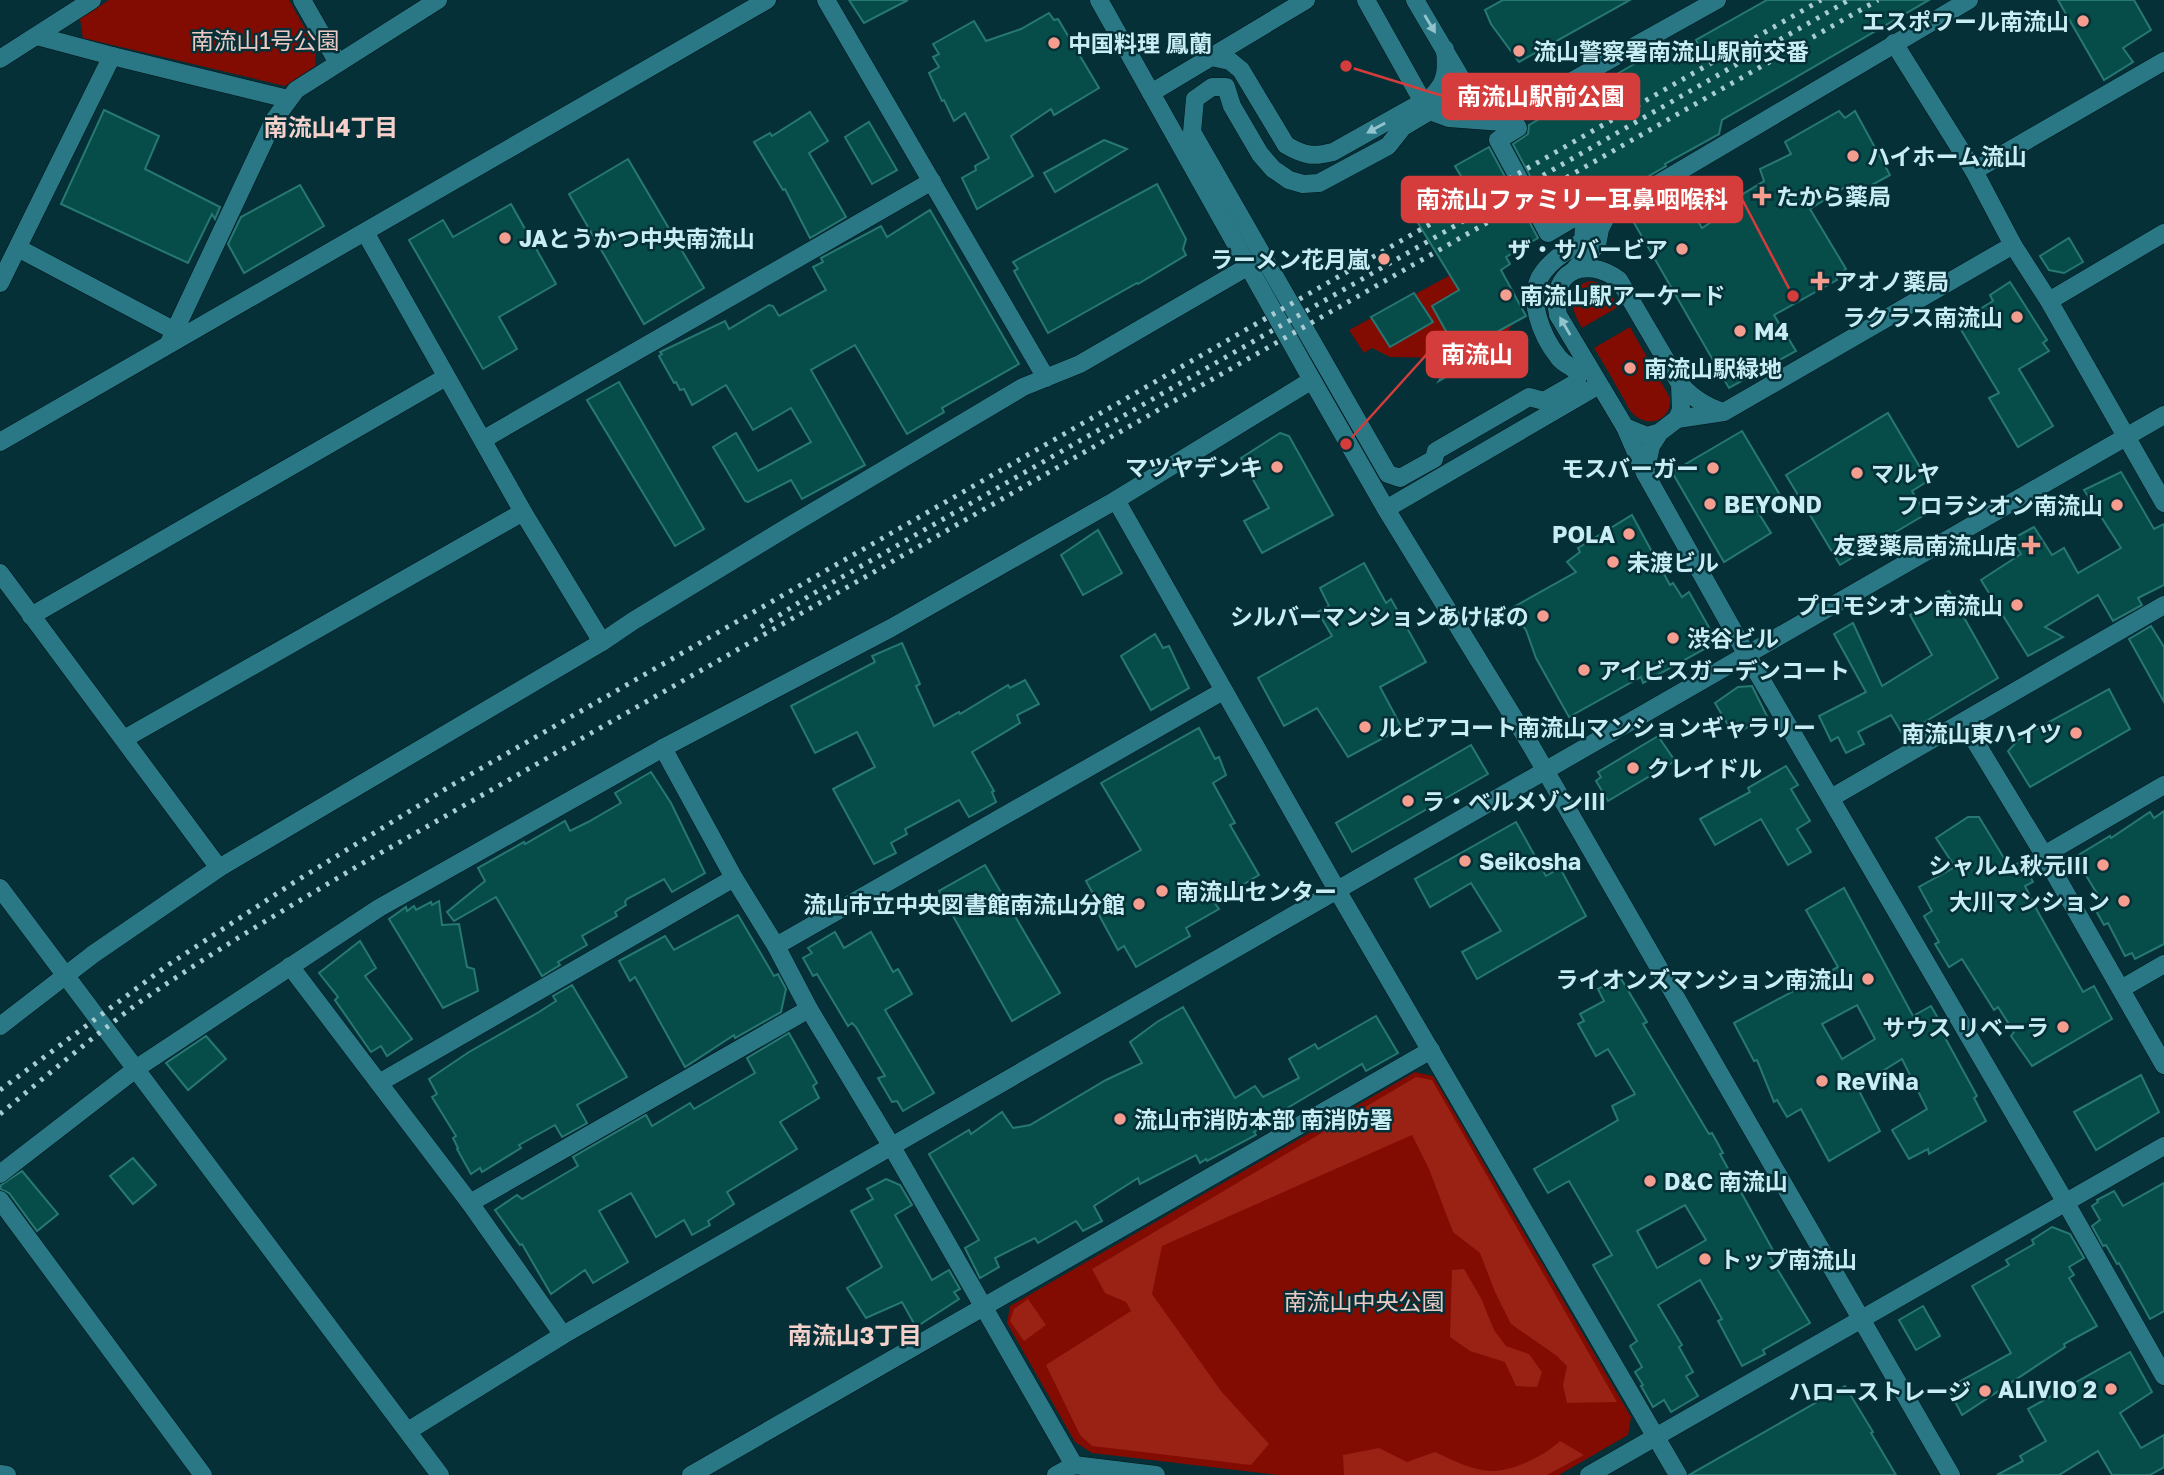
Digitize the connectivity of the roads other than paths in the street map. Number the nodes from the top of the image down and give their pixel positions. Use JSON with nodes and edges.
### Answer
{"nodes":[{"id":1,"x":92,"y":0,"type":"edge"},
{"id":2,"x":302,"y":0,"type":"edge"},
{"id":3,"x":438,"y":0,"type":"edge"},
{"id":4,"x":767,"y":0,"type":"edge"},
{"id":5,"x":826,"y":0,"type":"edge"},
{"id":6,"x":1099,"y":0,"type":"edge"},
{"id":7,"x":1306,"y":0,"type":"edge"},
{"id":8,"x":1366,"y":0,"type":"edge"},
{"id":9,"x":1415,"y":0,"type":"edge"},
{"id":10,"x":1717,"y":0,"type":"edge"},
{"id":11,"x":1969,"y":0,"type":"edge"},
{"id":12,"x":1248,"y":34,"type":"junction"},
{"id":13,"x":37,"y":36,"type":"junction"},
{"id":14,"x":1895,"y":43,"type":"junction"},
{"id":15,"x":1445,"y":49,"type":"junction"},
{"id":16,"x":112,"y":56,"type":"junction"},
{"id":17,"x":1211,"y":57,"type":"junction"},
{"id":18,"x":0,"y":59,"type":"edge"},
{"id":19,"x":2164,"y":61,"type":"edge"},
{"id":20,"x":338,"y":63,"type":"junction"},
{"id":21,"x":1241,"y":70,"type":"junction"},
{"id":22,"x":1151,"y":93,"type":"junction"},
{"id":23,"x":288,"y":99,"type":"junction"},
{"id":24,"x":1427,"y":99,"type":"junction"},
{"id":25,"x":1519,"y":105,"type":"junction"},
{"id":26,"x":1974,"y":171,"type":"junction"},
{"id":27,"x":932,"y":181,"type":"junction"},
{"id":28,"x":1589,"y":212,"type":"joint"},
{"id":29,"x":365,"y":232,"type":"junction"},
{"id":30,"x":2164,"y":233,"type":"edge"},
{"id":31,"x":1597,"y":245,"type":"junction"},
{"id":32,"x":2013,"y":245,"type":"junction"},
{"id":33,"x":18,"y":248,"type":"junction"},
{"id":34,"x":1247,"y":267,"type":"junction"},
{"id":35,"x":1572,"y":272,"type":"junction"},
{"id":36,"x":1619,"y":280,"type":"junction"},
{"id":37,"x":0,"y":283,"type":"edge"},
{"id":38,"x":2049,"y":301,"type":"junction"},
{"id":39,"x":172,"y":337,"type":"junction"},
{"id":40,"x":446,"y":377,"type":"junction"},
{"id":41,"x":1046,"y":379,"type":"junction"},
{"id":42,"x":1312,"y":380,"type":"junction"},
{"id":43,"x":1680,"y":384,"type":"junction"},
{"id":44,"x":1599,"y":385,"type":"junction"},
{"id":45,"x":1724,"y":412,"type":"junction"},
{"id":46,"x":2164,"y":415,"type":"edge"},
{"id":47,"x":1677,"y":419,"type":"junction"},
{"id":48,"x":1625,"y":427,"type":"junction"},
{"id":49,"x":1660,"y":432,"type":"junction"},
{"id":50,"x":2126,"y":437,"type":"junction"},
{"id":51,"x":484,"y":439,"type":"junction"},
{"id":52,"x":0,"y":442,"type":"edge"},
{"id":53,"x":1645,"y":473,"type":"junction"},
{"id":54,"x":1116,"y":500,"type":"junction"},
{"id":55,"x":2164,"y":503,"type":"edge"},
{"id":56,"x":1387,"y":509,"type":"junction"},
{"id":57,"x":523,"y":512,"type":"junction"},
{"id":58,"x":0,"y":573,"type":"edge"},
{"id":59,"x":2164,"y":605,"type":"edge"},
{"id":60,"x":31,"y":616,"type":"junction"},
{"id":61,"x":602,"y":642,"type":"junction"},
{"id":62,"x":1747,"y":655,"type":"junction"},
{"id":63,"x":1223,"y":691,"type":"junction"},
{"id":64,"x":1964,"y":723,"type":"junction"},
{"id":65,"x":124,"y":740,"type":"junction"},
{"id":66,"x":663,"y":748,"type":"junction"},
{"id":67,"x":1545,"y":771,"type":"junction"},
{"id":68,"x":2164,"y":785,"type":"edge"},
{"id":69,"x":1831,"y":798,"type":"junction"},
{"id":70,"x":2043,"y":855,"type":"junction"},
{"id":71,"x":219,"y":869,"type":"junction"},
{"id":72,"x":734,"y":878,"type":"junction"},
{"id":73,"x":0,"y":888,"type":"edge"},
{"id":74,"x":1337,"y":890,"type":"junction"},
{"id":75,"x":776,"y":946,"type":"junction"},
{"id":76,"x":2164,"y":964,"type":"edge"},
{"id":77,"x":290,"y":966,"type":"junction"},
{"id":78,"x":64,"y":976,"type":"junction"},
{"id":79,"x":2121,"y":989,"type":"junction"},
{"id":80,"x":809,"y":1009,"type":"junction"},
{"id":81,"x":0,"y":1026,"type":"edge"},
{"id":82,"x":1431,"y":1050,"type":"junction"},
{"id":83,"x":2164,"y":1065,"type":"edge"},
{"id":84,"x":137,"y":1068,"type":"junction"},
{"id":85,"x":379,"y":1083,"type":"junction"},
{"id":86,"x":2164,"y":1146,"type":"edge"},
{"id":87,"x":892,"y":1147,"type":"junction"},
{"id":88,"x":0,"y":1174,"type":"edge"},
{"id":89,"x":0,"y":1200,"type":"edge"},
{"id":90,"x":470,"y":1203,"type":"junction"},
{"id":91,"x":2066,"y":1203,"type":"junction"},
{"id":92,"x":982,"y":1307,"type":"junction"},
{"id":93,"x":1860,"y":1320,"type":"junction"},
{"id":94,"x":564,"y":1335,"type":"junction"},
{"id":95,"x":2164,"y":1376,"type":"edge"},
{"id":96,"x":408,"y":1431,"type":"junction"},
{"id":97,"x":1656,"y":1436,"type":"junction"},
{"id":98,"x":1074,"y":1465,"type":"junction"},
{"id":99,"x":0,"y":1474,"type":"edge"},
{"id":100,"x":7,"y":1475,"type":"edge"},
{"id":101,"x":202,"y":1475,"type":"edge"},
{"id":102,"x":440,"y":1475,"type":"edge"},
{"id":103,"x":691,"y":1475,"type":"edge"},
{"id":104,"x":1056,"y":1475,"type":"edge"},
{"id":105,"x":1156,"y":1475,"type":"edge"},
{"id":106,"x":1590,"y":1475,"type":"edge"},
{"id":107,"x":1678,"y":1475,"type":"edge"},
{"id":108,"x":1951,"y":1475,"type":"edge"}],
"edges":[{"from":1,"to":13,"type":"street"},
{"from":2,"to":20,"type":"street"},
{"from":3,"to":20,"type":"street"},
{"from":4,"to":29,"type":"street"},
{"from":5,"to":27,"type":"street"},
{"from":6,"to":22,"type":"street"},
{"from":7,"to":12,"type":"street"},
{"from":8,"to":24,"type":"street"},
{"from":9,"to":15,"type":"street","one_way":true},
{"from":10,"to":25,"type":"street"},
{"from":11,"to":14,"type":"street"},
{"from":12,"to":17,"type":"street"},
{"from":12,"to":21,"type":"street"},
{"from":13,"to":16,"type":"street"},
{"from":13,"to":18,"type":"street"},
{"from":14,"to":26,"type":"street"},
{"from":14,"to":31,"type":"street"},
{"from":15,"to":24,"type":"street"},
{"from":15,"to":25,"type":"street"},
{"from":16,"to":23,"type":"street"},
{"from":16,"to":33,"type":"street"},
{"from":17,"to":21,"type":"street"},
{"from":17,"to":22,"type":"street"},
{"from":19,"to":26,"type":"street"},
{"from":20,"to":23,"type":"street"},
{"from":24,"to":21,"type":"street","one_way":true},
{"from":22,"to":34,"type":"street"},
{"from":23,"to":39,"type":"street"},
{"from":24,"to":25,"type":"street"},
{"from":26,"to":32,"type":"street"},
{"from":27,"to":41,"type":"street"},
{"from":27,"to":51,"type":"street"},
{"from":28,"to":28,"type":"street"},
{"from":29,"to":39,"type":"street"},
{"from":29,"to":40,"type":"street"},
{"from":30,"to":38,"type":"street"},
{"from":31,"to":35,"type":"street"},
{"from":31,"to":36,"type":"street"},
{"from":32,"to":38,"type":"street"},
{"from":32,"to":45,"type":"street"},
{"from":33,"to":37,"type":"street"},
{"from":33,"to":39,"type":"street"},
{"from":34,"to":41,"type":"street"},
{"from":34,"to":42,"type":"street"},
{"from":35,"to":36,"type":"street"},
{"from":44,"to":35,"type":"street","one_way":true},
{"from":36,"to":43,"type":"street"},
{"from":38,"to":50,"type":"street"},
{"from":39,"to":52,"type":"street"},
{"from":40,"to":51,"type":"street"},
{"from":40,"to":60,"type":"street"},
{"from":41,"to":61,"type":"street"},
{"from":42,"to":54,"type":"street"},
{"from":42,"to":56,"type":"street"},
{"from":43,"to":45,"type":"street"},
{"from":43,"to":47,"type":"street"},
{"from":44,"to":48,"type":"street"},
{"from":44,"to":56,"type":"street"},
{"from":45,"to":47,"type":"street"},
{"from":46,"to":50,"type":"street"},
{"from":47,"to":49,"type":"street"},
{"from":48,"to":49,"type":"street"},
{"from":48,"to":53,"type":"street"},
{"from":49,"to":53,"type":"street"},
{"from":50,"to":55,"type":"street"},
{"from":50,"to":62,"type":"street"},
{"from":51,"to":57,"type":"street"},
{"from":53,"to":62,"type":"street"},
{"from":54,"to":63,"type":"street"},
{"from":54,"to":66,"type":"street"},
{"from":56,"to":67,"type":"street"},
{"from":57,"to":61,"type":"street"},
{"from":57,"to":65,"type":"street"},
{"from":58,"to":60,"type":"street"},
{"from":59,"to":64,"type":"street"},
{"from":60,"to":65,"type":"street"},
{"from":61,"to":71,"type":"street"},
{"from":62,"to":67,"type":"street"},
{"from":62,"to":69,"type":"street"},
{"from":63,"to":74,"type":"street"},
{"from":63,"to":75,"type":"street"},
{"from":64,"to":69,"type":"street"},
{"from":64,"to":70,"type":"street"},
{"from":65,"to":71,"type":"street"},
{"from":66,"to":72,"type":"street"},
{"from":66,"to":77,"type":"street"},
{"from":67,"to":74,"type":"street"},
{"from":67,"to":93,"type":"street"},
{"from":68,"to":70,"type":"street"},
{"from":69,"to":91,"type":"street"},
{"from":70,"to":79,"type":"street"},
{"from":71,"to":78,"type":"street"},
{"from":72,"to":75,"type":"street"},
{"from":72,"to":85,"type":"street"},
{"from":73,"to":78,"type":"street"},
{"from":74,"to":82,"type":"street"},
{"from":74,"to":87,"type":"street"},
{"from":75,"to":80,"type":"street"},
{"from":76,"to":79,"type":"street"},
{"from":77,"to":84,"type":"street"},
{"from":77,"to":85,"type":"street"},
{"from":78,"to":81,"type":"street"},
{"from":78,"to":84,"type":"street"},
{"from":79,"to":83,"type":"street"},
{"from":80,"to":87,"type":"street"},
{"from":80,"to":90,"type":"street"},
{"from":82,"to":92,"type":"street"},
{"from":82,"to":97,"type":"street"},
{"from":84,"to":88,"type":"street"},
{"from":84,"to":96,"type":"street"},
{"from":85,"to":90,"type":"street"},
{"from":86,"to":91,"type":"street"},
{"from":87,"to":92,"type":"street"},
{"from":87,"to":94,"type":"street"},
{"from":89,"to":101,"type":"street"},
{"from":90,"to":94,"type":"street"},
{"from":91,"to":93,"type":"street"},
{"from":91,"to":95,"type":"street"},
{"from":92,"to":98,"type":"street"},
{"from":92,"to":103,"type":"street"},
{"from":93,"to":97,"type":"street"},
{"from":93,"to":108,"type":"street"},
{"from":94,"to":96,"type":"street"},
{"from":96,"to":102,"type":"street"},
{"from":97,"to":106,"type":"street"},
{"from":97,"to":107,"type":"street"},
{"from":98,"to":104,"type":"street"},
{"from":98,"to":105,"type":"street"},
{"from":99,"to":100,"type":"street"}]}
